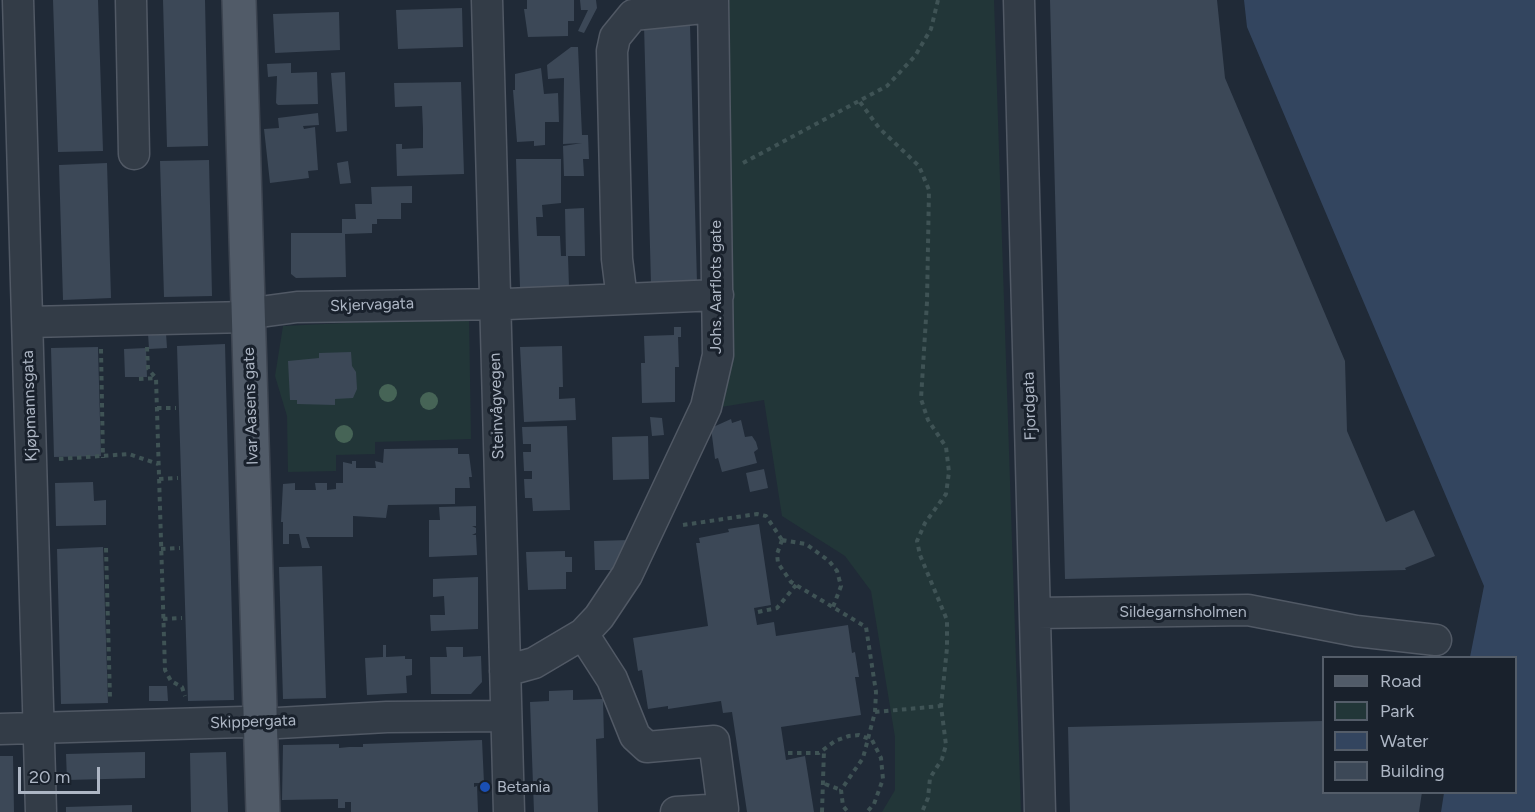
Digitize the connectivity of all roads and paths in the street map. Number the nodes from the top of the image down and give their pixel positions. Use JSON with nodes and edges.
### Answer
{"nodes":[{"id":1,"x":18,"y":0,"type":"edge"},
{"id":2,"x":131,"y":0,"type":"edge"},
{"id":3,"x":238,"y":0,"type":"edge"},
{"id":4,"x":487,"y":0,"type":"edge"},
{"id":5,"x":938,"y":0,"type":"edge"},
{"id":6,"x":1018,"y":0,"type":"edge"},
{"id":7,"x":713,"y":4,"type":"edge"},
{"id":8,"x":860,"y":102,"type":"junction"},
{"id":9,"x":134,"y":154,"type":"dead end"},
{"id":10,"x":716,"y":171,"type":"junction"},
{"id":11,"x":718,"y":295,"type":"junction"},
{"id":12,"x":622,"y":299,"type":"junction"},
{"id":13,"x":500,"y":304,"type":"junction"},
{"id":14,"x":248,"y":317,"type":"junction"},
{"id":15,"x":100,"y":321,"type":"junction"},
{"id":16,"x":28,"y":322,"type":"junction"},
{"id":17,"x":139,"y":379,"type":"dead end"},
{"id":18,"x":157,"y":408,"type":"junction"},
{"id":19,"x":176,"y":408,"type":"dead end"},
{"id":20,"x":103,"y":458,"type":"junction"},
{"id":21,"x":66,"y":459,"type":"dead end"},
{"id":22,"x":159,"y":464,"type":"junction"},
{"id":23,"x":159,"y":478,"type":"junction"},
{"id":24,"x":178,"y":478,"type":"dead end"},
{"id":25,"x":650,"y":527,"type":"junction"},
{"id":26,"x":782,"y":540,"type":"junction"},
{"id":27,"x":106,"y":548,"type":"dead end"},
{"id":28,"x":180,"y":548,"type":"dead end"},
{"id":29,"x":161,"y":549,"type":"junction"},
{"id":30,"x":796,"y":585,"type":"junction"},
{"id":31,"x":833,"y":607,"type":"junction"},
{"id":32,"x":759,"y":612,"type":"dead end"},
{"id":33,"x":1036,"y":613,"type":"junction"},
{"id":34,"x":182,"y":618,"type":"dead end"},
{"id":35,"x":163,"y":619,"type":"junction"},
{"id":36,"x":583,"y":634,"type":"junction"},
{"id":37,"x":1436,"y":640,"type":"dead end"},
{"id":38,"x":505,"y":671,"type":"junction"},
{"id":39,"x":185,"y":693,"type":"dead end"},
{"id":40,"x":941,"y":706,"type":"junction"},
{"id":41,"x":875,"y":712,"type":"junction"},
{"id":42,"x":505,"y":716,"type":"junction"},
{"id":43,"x":261,"y":724,"type":"junction"},
{"id":44,"x":110,"y":725,"type":"junction"},
{"id":45,"x":39,"y":727,"type":"junction"},
{"id":46,"x":0,"y":729,"type":"edge"},
{"id":47,"x":869,"y":738,"type":"junction"},
{"id":48,"x":824,"y":750,"type":"junction"},
{"id":49,"x":788,"y":753,"type":"dead end"},
{"id":50,"x":825,"y":784,"type":"junction"},
{"id":51,"x":841,"y":790,"type":"junction"},
{"id":52,"x":41,"y":812,"type":"edge"},
{"id":53,"x":263,"y":812,"type":"edge"},
{"id":54,"x":509,"y":812,"type":"edge"},
{"id":55,"x":676,"y":812,"type":"edge"},
{"id":56,"x":822,"y":812,"type":"edge"},
{"id":57,"x":848,"y":812,"type":"edge"},
{"id":58,"x":867,"y":812,"type":"edge"},
{"id":59,"x":922,"y":812,"type":"edge"},
{"id":60,"x":1040,"y":812,"type":"edge"}],
"edges":[{"from":1,"to":16,"type":"street","name":"Kjøpmannsgata"},
{"from":2,"to":9,"type":"street"},
{"from":3,"to":14,"type":"main road","name":"Ivar Aasens gate"},
{"from":4,"to":13,"type":"street","name":"Steinvågvegen"},
{"from":5,"to":8,"type":"path"},
{"from":6,"to":33,"type":"street","name":"Fjordgata"},
{"from":7,"to":10,"type":"street","name":"Johs. Aarflots gate"},
{"from":7,"to":12,"type":"street"},
{"from":8,"to":10,"type":"path"},
{"from":8,"to":40,"type":"path"},
{"from":10,"to":11,"type":"street","name":"Johs. Aarflots gate"},
{"from":11,"to":12,"type":"street","name":"Skjervagata"},
{"from":11,"to":25,"type":"street","name":"Johs. Aarflots gate"},
{"from":12,"to":13,"type":"street","name":"Skjervagata"},
{"from":13,"to":14,"type":"street","name":"Skjervagata"},
{"from":13,"to":38,"type":"street","name":"Steinvågvegen"},
{"from":14,"to":15,"type":"street","name":"Skjervagata"},
{"from":14,"to":43,"type":"main road","name":"Ivar Aasens gate"},
{"from":15,"to":16,"type":"street","name":"Skjervagata"},
{"from":15,"to":20,"type":"path"},
{"from":16,"to":45,"type":"street","name":"Kjøpmannsgata"},
{"from":17,"to":18,"type":"path"},
{"from":18,"to":19,"type":"path"},
{"from":18,"to":22,"type":"path"},
{"from":20,"to":21,"type":"path"},
{"from":20,"to":22,"type":"path"},
{"from":22,"to":23,"type":"path"},
{"from":23,"to":24,"type":"path"},
{"from":23,"to":29,"type":"path"},
{"from":25,"to":26,"type":"path"},
{"from":25,"to":36,"type":"street","name":"Johs. Aarflots gate"},
{"from":26,"to":30,"type":"path"},
{"from":26,"to":31,"type":"path"},
{"from":27,"to":44,"type":"path"},
{"from":28,"to":29,"type":"path"},
{"from":29,"to":35,"type":"path"},
{"from":30,"to":31,"type":"path"},
{"from":30,"to":32,"type":"path"},
{"from":31,"to":41,"type":"path"},
{"from":33,"to":37,"type":"street","name":"Sildegarnsholmen"},
{"from":33,"to":60,"type":"street","name":"Fjordgata"},
{"from":34,"to":35,"type":"path"},
{"from":35,"to":39,"type":"path"},
{"from":36,"to":38,"type":"street","name":"Johs. Aarflots gate"},
{"from":36,"to":55,"type":"street"},
{"from":38,"to":42,"type":"street","name":"Steinvågvegen"},
{"from":40,"to":41,"type":"path"},
{"from":40,"to":59,"type":"path"},
{"from":41,"to":47,"type":"path"},
{"from":42,"to":43,"type":"street","name":"Skippergata"},
{"from":42,"to":54,"type":"street","name":"Steinvågvegen"},
{"from":43,"to":44,"type":"street","name":"Skippergata"},
{"from":43,"to":53,"type":"main road","name":"Ivar Aasens gate"},
{"from":44,"to":45,"type":"street","name":"Skippergata"},
{"from":45,"to":46,"type":"street","name":"Skippergata"},
{"from":45,"to":52,"type":"street","name":"Kjøpmannsgata"},
{"from":47,"to":48,"type":"path"},
{"from":47,"to":51,"type":"path"},
{"from":47,"to":58,"type":"path"},
{"from":48,"to":49,"type":"path"},
{"from":48,"to":50,"type":"path"},
{"from":50,"to":51,"type":"path"},
{"from":50,"to":56,"type":"path"},
{"from":51,"to":57,"type":"path"}]}
